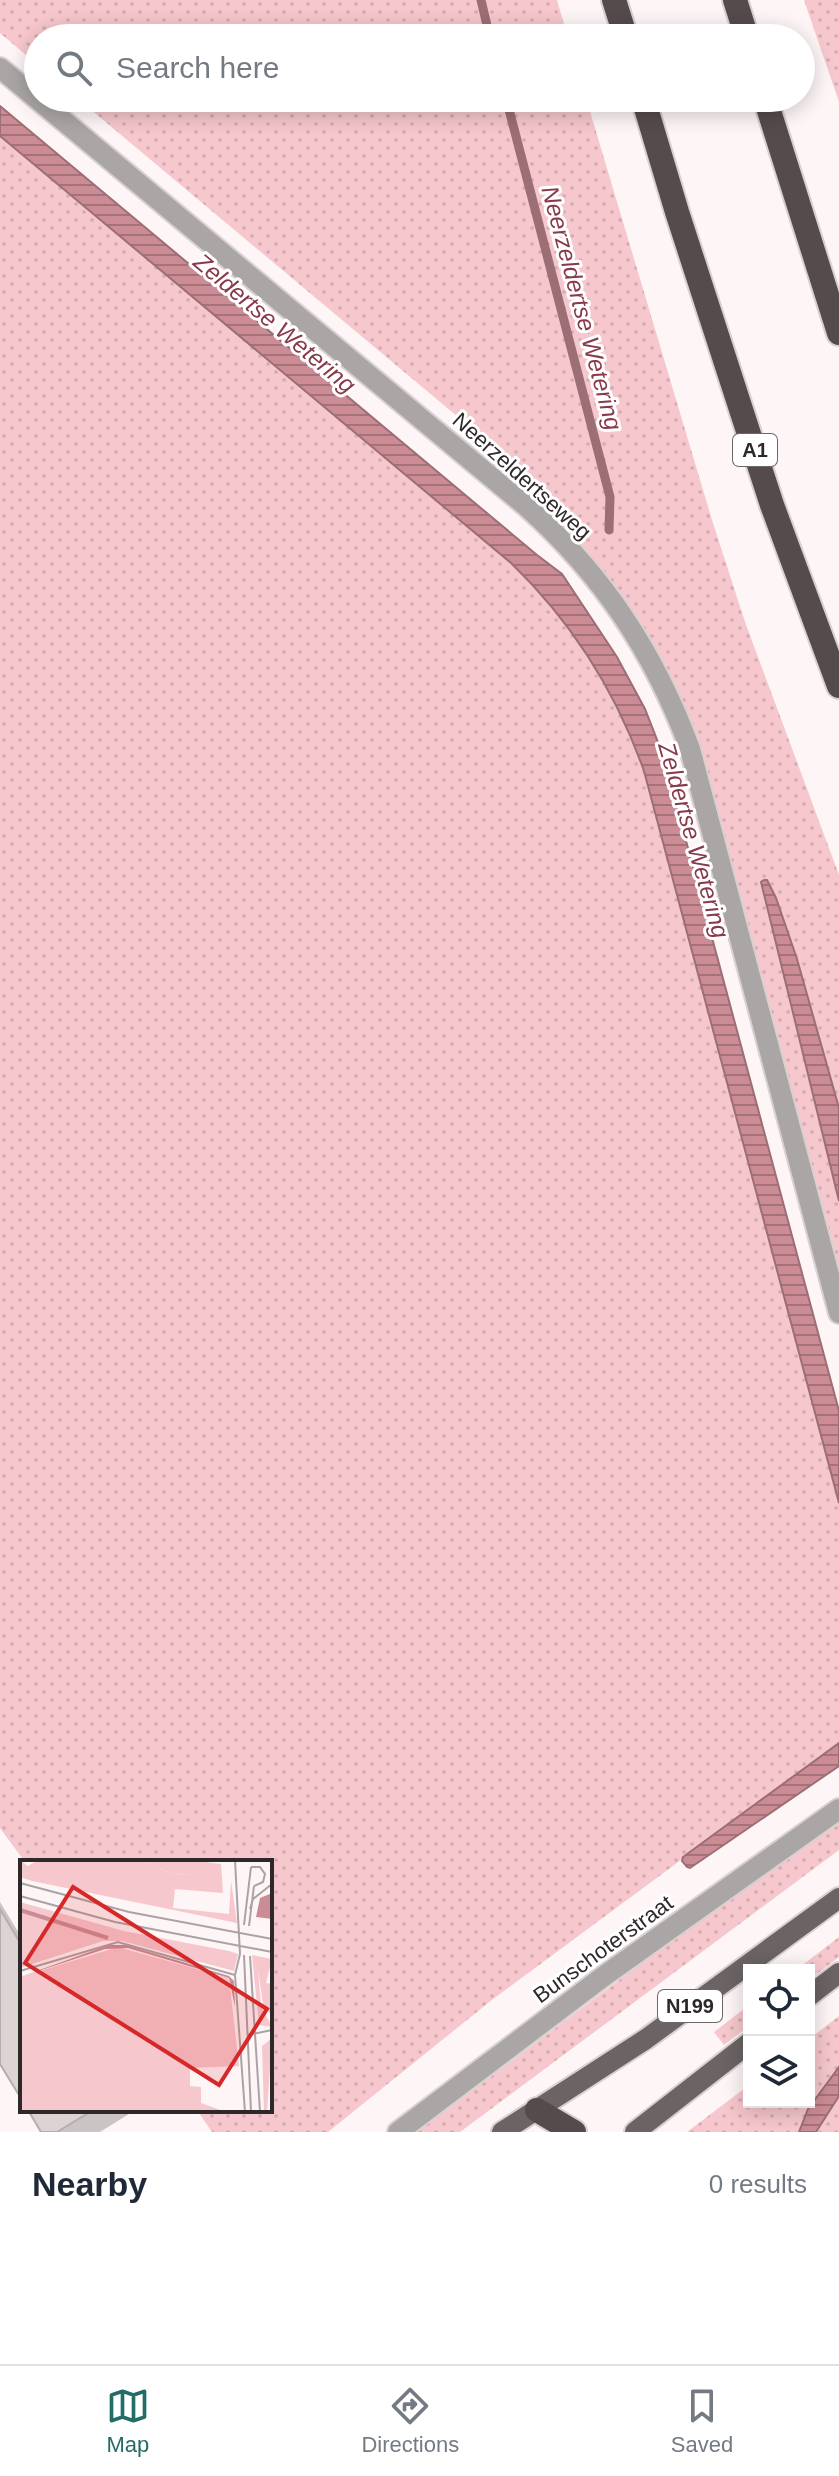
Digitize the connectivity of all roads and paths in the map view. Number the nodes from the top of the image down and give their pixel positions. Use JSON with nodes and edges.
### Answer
{"nodes":[{"id":1,"x":614,"y":0,"type":"edge"},
{"id":2,"x":735,"y":0,"type":"edge"},
{"id":3,"x":622,"y":24,"type":"edge"},
{"id":4,"x":743,"y":24,"type":"edge"},
{"id":5,"x":0,"y":68,"type":"edge"},
{"id":6,"x":24,"y":88,"type":"edge"},
{"id":7,"x":53,"y":112,"type":"edge"},
{"id":8,"x":647,"y":112,"type":"edge"},
{"id":9,"x":769,"y":112,"type":"edge"},
{"id":10,"x":839,"y":333,"type":"edge"},
{"id":11,"x":839,"y":686,"type":"edge"},
{"id":12,"x":839,"y":1313,"type":"edge"},
{"id":13,"x":839,"y":1809,"type":"edge"},
{"id":14,"x":839,"y":1898,"type":"edge"},
{"id":15,"x":839,"y":1973,"type":"edge"},
{"id":16,"x":815,"y":1991,"type":"edge"},
{"id":17,"x":743,"y":2048,"type":"edge"},
{"id":18,"x":539,"y":2121,"type":"edge"},
{"id":19,"x":398,"y":2132,"type":"edge"},
{"id":20,"x":502,"y":2132,"type":"edge"},
{"id":21,"x":574,"y":2132,"type":"edge"},
{"id":22,"x":635,"y":2132,"type":"edge"}],
"edges":[{"from":1,"to":3,"type":"highway"},
{"from":2,"to":4,"type":"highway"},
{"from":5,"to":6,"type":"street","name":"Neerzeldertseweg"},
{"from":7,"to":12,"type":"street","name":"Neerzeldertseweg"},
{"from":8,"to":11,"type":"highway","number":"A1"},
{"from":9,"to":10,"type":"highway"},
{"from":13,"to":19,"type":"street","name":"Bunschoterstraat"},
{"from":14,"to":18,"type":"main road","number":"N199"},
{"from":15,"to":16,"type":"main road"},
{"from":17,"to":22,"type":"main road","number":"N199"},
{"from":18,"to":20,"type":"main road","number":"N199"},
{"from":18,"to":21,"type":"highway"}]}
